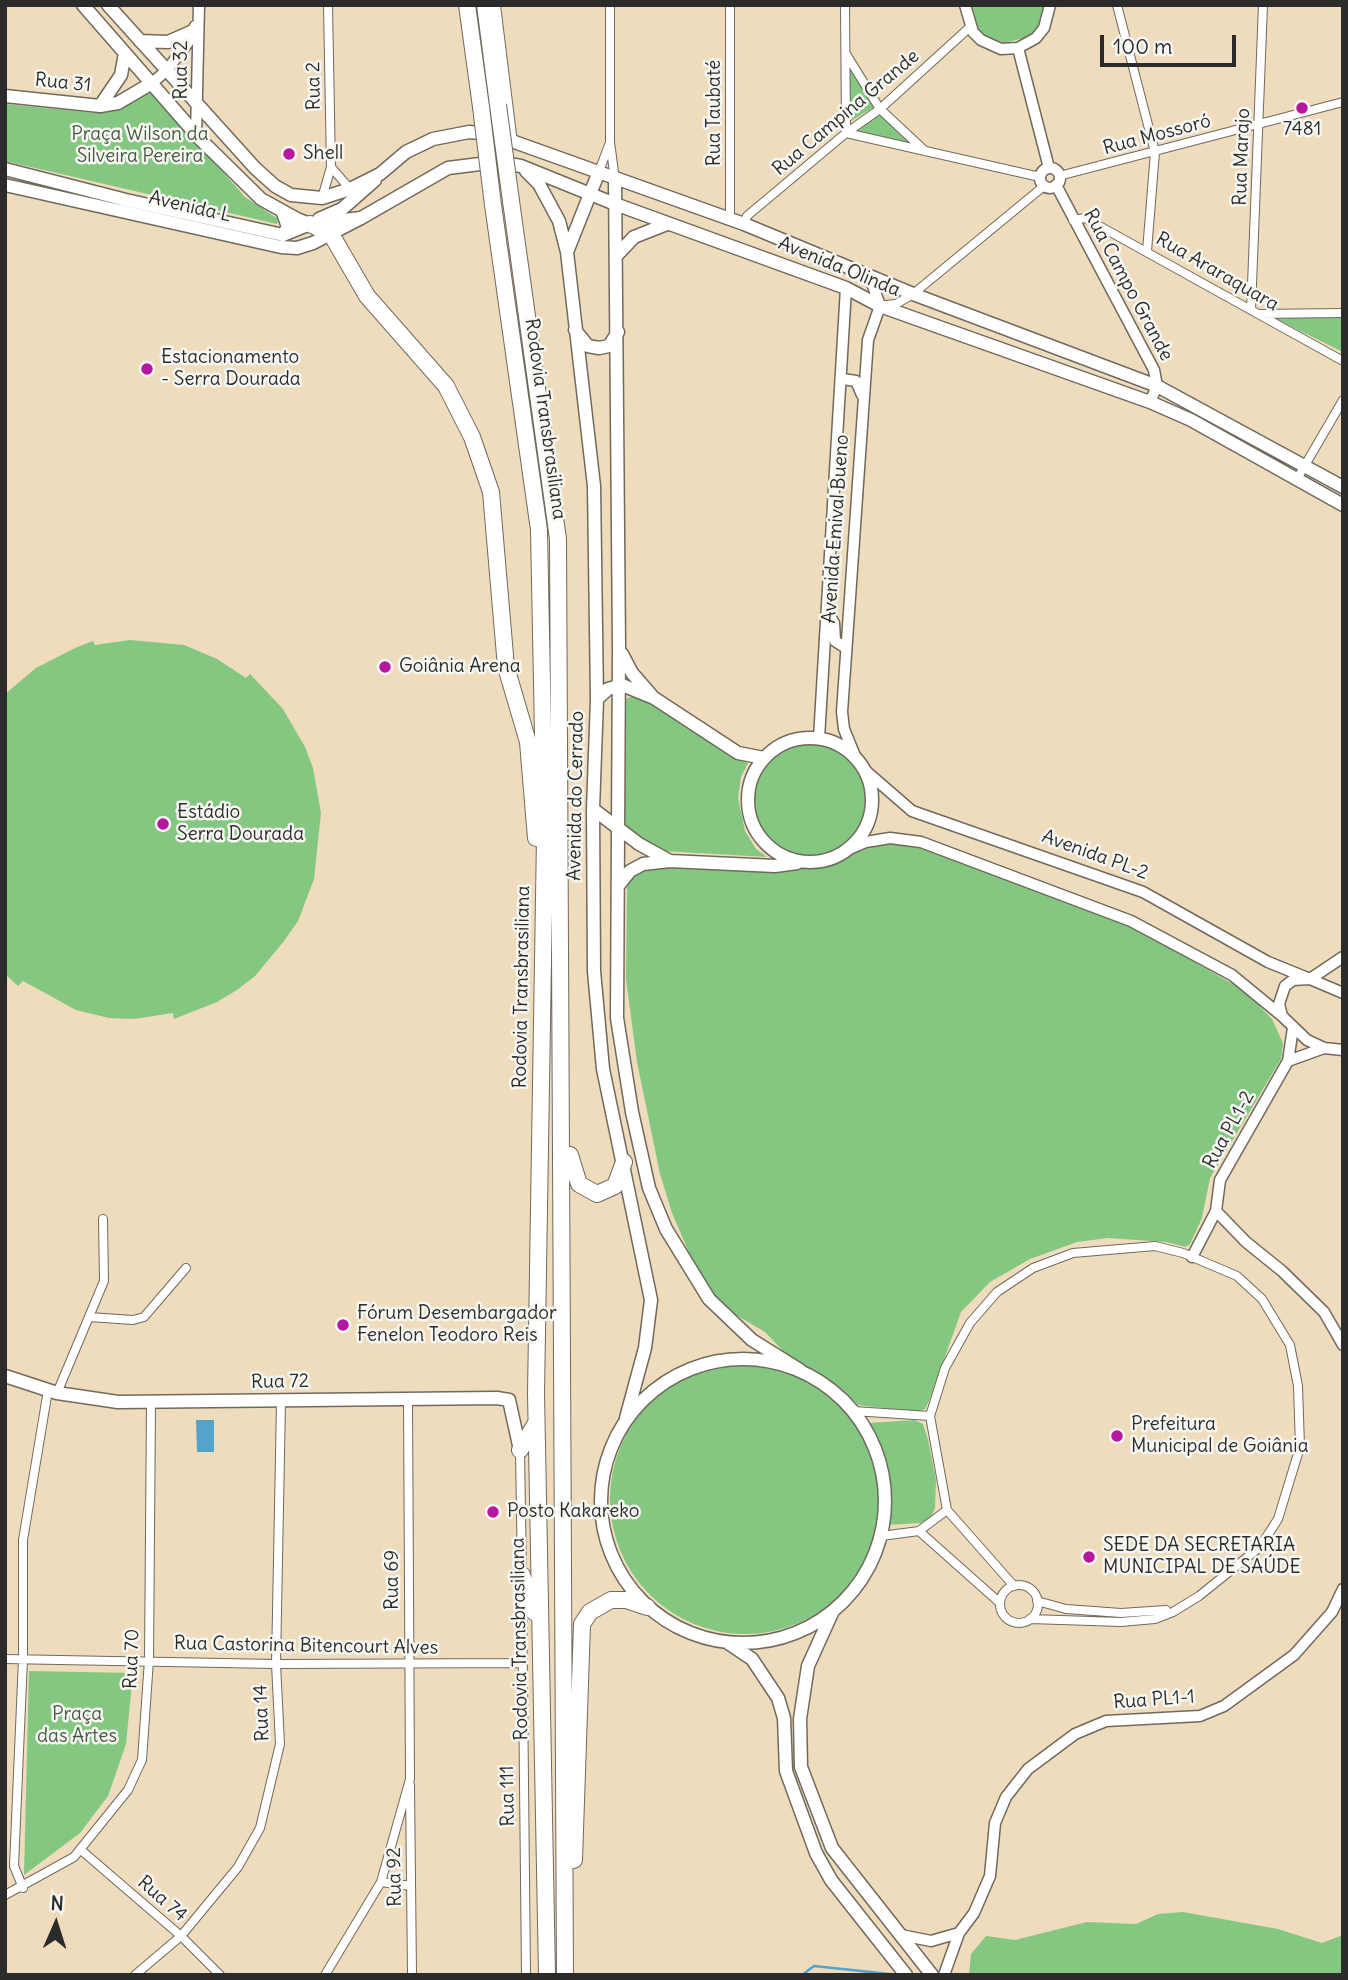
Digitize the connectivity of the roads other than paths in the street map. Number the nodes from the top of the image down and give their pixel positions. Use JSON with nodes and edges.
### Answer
{"nodes":[{"id":1,"x":83,"y":5,"type":"edge"},
{"id":2,"x":108,"y":5,"type":"edge"},
{"id":3,"x":328,"y":5,"type":"edge"},
{"id":4,"x":467,"y":5,"type":"edge"},
{"id":5,"x":485,"y":5,"type":"edge"},
{"id":6,"x":496,"y":5,"type":"edge"},
{"id":7,"x":610,"y":5,"type":"edge"},
{"id":8,"x":730,"y":5,"type":"edge"},
{"id":9,"x":845,"y":5,"type":"edge"},
{"id":10,"x":965,"y":5,"type":"edge"},
{"id":11,"x":1050,"y":5,"type":"edge"},
{"id":12,"x":1117,"y":5,"type":"edge"},
{"id":13,"x":1263,"y":5,"type":"edge"},
{"id":14,"x":199,"y":10,"type":"edge"},
{"id":15,"x":970,"y":27,"type":"junction"},
{"id":16,"x":193,"y":31,"type":"junction"},
{"id":17,"x":140,"y":41,"type":"junction"},
{"id":18,"x":1017,"y":48,"type":"junction"},
{"id":19,"x":125,"y":53,"type":"junction"},
{"id":20,"x":846,"y":54,"type":"junction"},
{"id":21,"x":166,"y":71,"type":"junction"},
{"id":22,"x":152,"y":83,"type":"junction"},
{"id":23,"x":5,"y":96,"type":"edge"},
{"id":24,"x":1343,"y":102,"type":"edge"},
{"id":25,"x":100,"y":106,"type":"junction"},
{"id":26,"x":200,"y":106,"type":"junction"},
{"id":27,"x":880,"y":109,"type":"junction"},
{"id":28,"x":1259,"y":123,"type":"junction"},
{"id":29,"x":846,"y":133,"type":"junction"},
{"id":30,"x":196,"y":135,"type":"junction"},
{"id":31,"x":513,"y":142,"type":"junction"},
{"id":32,"x":610,"y":142,"type":"junction"},
{"id":33,"x":1155,"y":152,"type":"junction"},
{"id":34,"x":927,"y":153,"type":"junction"},
{"id":35,"x":521,"y":166,"type":"junction"},
{"id":36,"x":331,"y":167,"type":"junction"},
{"id":37,"x":1049,"y":168,"type":"junction"},
{"id":38,"x":5,"y":169,"type":"edge"},
{"id":39,"x":380,"y":174,"type":"junction"},
{"id":40,"x":598,"y":174,"type":"junction"},
{"id":41,"x":615,"y":180,"type":"junction"},
{"id":42,"x":1058,"y":180,"type":"junction"},
{"id":43,"x":1042,"y":181,"type":"junction"},
{"id":44,"x":5,"y":185,"type":"edge"},
{"id":45,"x":350,"y":190,"type":"junction"},
{"id":46,"x":589,"y":194,"type":"junction"},
{"id":47,"x":322,"y":198,"type":"junction"},
{"id":48,"x":615,"y":204,"type":"junction"},
{"id":49,"x":125,"y":206,"type":"junction"},
{"id":50,"x":283,"y":213,"type":"junction"},
{"id":51,"x":361,"y":218,"type":"junction"},
{"id":52,"x":730,"y":220,"type":"junction"},
{"id":53,"x":1073,"y":220,"type":"junction"},
{"id":54,"x":310,"y":224,"type":"junction"},
{"id":55,"x":667,"y":224,"type":"junction"},
{"id":56,"x":744,"y":225,"type":"junction"},
{"id":57,"x":331,"y":234,"type":"junction"},
{"id":58,"x":283,"y":235,"type":"junction"},
{"id":59,"x":1147,"y":251,"type":"junction"},
{"id":60,"x":567,"y":252,"type":"junction"},
{"id":61,"x":616,"y":256,"type":"junction"},
{"id":62,"x":870,"y":277,"type":"junction"},
{"id":63,"x":846,"y":288,"type":"junction"},
{"id":64,"x":913,"y":294,"type":"junction"},
{"id":65,"x":880,"y":306,"type":"junction"},
{"id":66,"x":1254,"y":312,"type":"junction"},
{"id":67,"x":1343,"y":313,"type":"edge"},
{"id":68,"x":574,"y":330,"type":"junction"},
{"id":69,"x":618,"y":332,"type":"junction"},
{"id":70,"x":1343,"y":361,"type":"edge"},
{"id":71,"x":843,"y":379,"type":"junction"},
{"id":72,"x":1157,"y":386,"type":"junction"},
{"id":73,"x":862,"y":398,"type":"junction"},
{"id":74,"x":1343,"y":400,"type":"edge"},
{"id":75,"x":1150,"y":402,"type":"junction"},
{"id":76,"x":1305,"y":466,"type":"junction"},
{"id":77,"x":1297,"y":479,"type":"junction"},
{"id":78,"x":1343,"y":487,"type":"edge"},
{"id":79,"x":1343,"y":505,"type":"edge"},
{"id":80,"x":828,"y":612,"type":"junction"},
{"id":81,"x":619,"y":648,"type":"junction"},
{"id":82,"x":846,"y":648,"type":"junction"},
{"id":83,"x":619,"y":686,"type":"junction"},
{"id":84,"x":654,"y":698,"type":"junction"},
{"id":85,"x":597,"y":699,"type":"junction"},
{"id":86,"x":819,"y":738,"type":"junction"},
{"id":87,"x":855,"y":756,"type":"junction"},
{"id":88,"x":764,"y":758,"type":"junction"},
{"id":89,"x":867,"y":772,"type":"junction"},
{"id":90,"x":593,"y":809,"type":"junction"},
{"id":91,"x":618,"y":829,"type":"junction"},
{"id":92,"x":847,"y":850,"type":"junction"},
{"id":93,"x":670,"y":861,"type":"junction"},
{"id":94,"x":804,"y":862,"type":"junction"},
{"id":95,"x":545,"y":878,"type":"junction"},
{"id":96,"x":618,"y":886,"type":"junction"},
{"id":97,"x":1343,"y":957,"type":"edge"},
{"id":98,"x":1310,"y":979,"type":"junction"},
{"id":99,"x":1343,"y":993,"type":"edge"},
{"id":100,"x":1282,"y":1016,"type":"junction"},
{"id":101,"x":1293,"y":1028,"type":"junction"},
{"id":102,"x":1324,"y":1048,"type":"junction"},
{"id":103,"x":1342,"y":1050,"type":"edge"},
{"id":104,"x":1288,"y":1062,"type":"junction"},
{"id":105,"x":562,"y":1122,"type":"junction"},
{"id":106,"x":624,"y":1162,"type":"junction"},
{"id":107,"x":1216,"y":1211,"type":"junction"},
{"id":108,"x":103,"y":1219,"type":"dead end"},
{"id":109,"x":1192,"y":1257,"type":"junction"},
{"id":110,"x":186,"y":1268,"type":"dead end"},
{"id":111,"x":89,"y":1317,"type":"junction"},
{"id":112,"x":1343,"y":1345,"type":"edge"},
{"id":113,"x":800,"y":1370,"type":"junction"},
{"id":114,"x":5,"y":1376,"type":"edge"},
{"id":115,"x":52,"y":1391,"type":"junction"},
{"id":116,"x":408,"y":1399,"type":"junction"},
{"id":117,"x":281,"y":1402,"type":"junction"},
{"id":118,"x":151,"y":1403,"type":"junction"},
{"id":119,"x":853,"y":1411,"type":"junction"},
{"id":120,"x":930,"y":1416,"type":"junction"},
{"id":121,"x":626,"y":1418,"type":"junction"},
{"id":122,"x":536,"y":1423,"type":"junction"},
{"id":123,"x":520,"y":1450,"type":"junction"},
{"id":124,"x":947,"y":1510,"type":"junction"},
{"id":125,"x":919,"y":1531,"type":"junction"},
{"id":126,"x":881,"y":1536,"type":"junction"},
{"id":127,"x":522,"y":1575,"type":"junction"},
{"id":128,"x":1014,"y":1586,"type":"junction"},
{"id":129,"x":1343,"y":1589,"type":"edge"},
{"id":130,"x":1037,"y":1601,"type":"junction"},
{"id":131,"x":1000,"y":1603,"type":"junction"},
{"id":132,"x":647,"y":1607,"type":"junction"},
{"id":133,"x":1179,"y":1607,"type":"junction"},
{"id":134,"x":832,"y":1613,"type":"junction"},
{"id":135,"x":1030,"y":1619,"type":"junction"},
{"id":136,"x":727,"y":1643,"type":"junction"},
{"id":137,"x":541,"y":1658,"type":"junction"},
{"id":138,"x":23,"y":1659,"type":"junction"},
{"id":139,"x":5,"y":1660,"type":"edge"},
{"id":140,"x":149,"y":1660,"type":"junction"},
{"id":141,"x":522,"y":1663,"type":"junction"},
{"id":142,"x":276,"y":1664,"type":"junction"},
{"id":143,"x":409,"y":1664,"type":"junction"},
{"id":144,"x":410,"y":1779,"type":"junction"},
{"id":145,"x":81,"y":1850,"type":"junction"},
{"id":146,"x":381,"y":1882,"type":"junction"},
{"id":147,"x":411,"y":1886,"type":"junction"},
{"id":148,"x":23,"y":1888,"type":"junction"},
{"id":149,"x":5,"y":1895,"type":"edge"},
{"id":150,"x":565,"y":1917,"type":"junction"},
{"id":151,"x":959,"y":1933,"type":"junction"},
{"id":152,"x":901,"y":1935,"type":"junction"},
{"id":153,"x":181,"y":1936,"type":"junction"},
{"id":154,"x":135,"y":1975,"type":"edge"},
{"id":155,"x":220,"y":1975,"type":"edge"},
{"id":156,"x":325,"y":1975,"type":"edge"},
{"id":157,"x":412,"y":1975,"type":"edge"},
{"id":158,"x":526,"y":1975,"type":"edge"},
{"id":159,"x":547,"y":1975,"type":"edge"},
{"id":160,"x":565,"y":1975,"type":"edge"},
{"id":161,"x":906,"y":1975,"type":"edge"},
{"id":162,"x":932,"y":1975,"type":"edge"},
{"id":163,"x":944,"y":1975,"type":"edge"}],
"edges":[{"from":1,"to":19,"type":"main road"},
{"from":2,"to":17,"type":"main road"},
{"from":3,"to":36,"type":"street","name":"Rua 2"},
{"from":4,"to":95,"type":"highway","name":"Rodovia Transbrasiliana","bridge":true},
{"from":5,"to":105,"type":"highway","name":"Rodovia Transbrasiliana","bridge":true},
{"from":6,"to":31,"type":"street"},
{"from":7,"to":32,"type":"street"},
{"from":8,"to":52,"type":"street","name":"Rua Taubaté"},
{"from":9,"to":20,"type":"street"},
{"from":10,"to":15,"type":"street"},
{"from":11,"to":18,"type":"street"},
{"from":12,"to":33,"type":"street"},
{"from":13,"to":28,"type":"street","name":"Rua Marajo"},
{"from":14,"to":16,"type":"street","name":"Rua 31"},
{"from":14,"to":26,"type":"street","name":"Rua 32"},
{"from":15,"to":18,"type":"street"},
{"from":15,"to":27,"type":"street","name":"Rua Campina Grande"},
{"from":16,"to":17,"type":"main road"},
{"from":16,"to":21,"type":"street","name":"Rua 31"},
{"from":17,"to":21,"type":"main road"},
{"from":18,"to":37,"type":"street"},
{"from":19,"to":22,"type":"main road"},
{"from":19,"to":25,"type":"main road"},
{"from":20,"to":27,"type":"street"},
{"from":20,"to":29,"type":"street"},
{"from":21,"to":22,"type":"street","name":"Rua 31"},
{"from":21,"to":26,"type":"main road"},
{"from":22,"to":25,"type":"main road","name":"Rua 31"},
{"from":22,"to":30,"type":"main road"},
{"from":23,"to":25,"type":"main road","name":"Rua 31"},
{"from":24,"to":28,"type":"street","name":"Rua Mossoró"},
{"from":26,"to":30,"type":"street","name":"Rua 32"},
{"from":26,"to":47,"type":"main road"},
{"from":27,"to":29,"type":"street","name":"Rua Campina Grande"},
{"from":27,"to":34,"type":"street"},
{"from":28,"to":33,"type":"street","name":"Rua Mossoró"},
{"from":28,"to":66,"type":"street","name":"Rua Marajo"},
{"from":29,"to":34,"type":"street"},
{"from":29,"to":56,"type":"street","name":"Rua Campina Grande"},
{"from":30,"to":50,"type":"main road"},
{"from":31,"to":39,"type":"main road","name":"Avenida Olinda"},
{"from":31,"to":40,"type":"main road","name":"Avenida Olinda"},
{"from":32,"to":40,"type":"street"},
{"from":32,"to":41,"type":"street"},
{"from":33,"to":42,"type":"street","name":"Rua Mossoró"},
{"from":33,"to":59,"type":"street"},
{"from":34,"to":43,"type":"street"},
{"from":35,"to":46,"type":"main road","name":"Avenida Olinda"},
{"from":35,"to":51,"type":"main road","name":"Avenida Olinda"},
{"from":35,"to":60,"type":"main road"},
{"from":36,"to":45,"type":"street"},
{"from":36,"to":47,"type":"street","name":"Rua 2"},
{"from":37,"to":42,"type":"street"},
{"from":37,"to":43,"type":"street"},
{"from":38,"to":49,"type":"main road","name":"Avenida L"},
{"from":39,"to":45,"type":"main road","name":"Avenida Olinda"},
{"from":39,"to":54,"type":"main road"},
{"from":40,"to":41,"type":"main road","name":"Avenida Olinda"},
{"from":40,"to":46,"type":"main road","name":"Avenida do Cerrado"},
{"from":41,"to":48,"type":"main road"},
{"from":41,"to":52,"type":"main road","name":"Avenida Olinda"},
{"from":42,"to":43,"type":"street"},
{"from":42,"to":53,"type":"street","name":"Rua Campo Grande"},
{"from":43,"to":64,"type":"street"},
{"from":44,"to":49,"type":"main road","name":"Avenida L"},
{"from":45,"to":47,"type":"main road","name":"Avenida Olinda"},
{"from":46,"to":48,"type":"main road","name":"Avenida Olinda"},
{"from":46,"to":60,"type":"main road","name":"Avenida do Cerrado"},
{"from":47,"to":54,"type":"main road"},
{"from":48,"to":55,"type":"main road","name":"Avenida Olinda"},
{"from":48,"to":61,"type":"main road"},
{"from":49,"to":57,"type":"main road","name":"Avenida L"},
{"from":49,"to":58,"type":"main road","name":"Avenida L"},
{"from":50,"to":54,"type":"main road"},
{"from":50,"to":58,"type":"main road"},
{"from":51,"to":54,"type":"main road","name":"Avenida Olinda"},
{"from":51,"to":57,"type":"main road","name":"Avenida L"},
{"from":52,"to":56,"type":"main road","name":"Avenida Olinda"},
{"from":53,"to":59,"type":"street","name":"Rua Araraquara"},
{"from":53,"to":72,"type":"street","name":"Rua Campo Grande"},
{"from":54,"to":57,"type":"highway"},
{"from":54,"to":58,"type":"main road"},
{"from":55,"to":61,"type":"main road"},
{"from":55,"to":63,"type":"main road","name":"Avenida Olinda"},
{"from":56,"to":62,"type":"main road","name":"Avenida Olinda"},
{"from":57,"to":95,"type":"highway"},
{"from":59,"to":66,"type":"street","name":"Rua Araraquara"},
{"from":60,"to":68,"type":"main road","name":"Avenida do Cerrado"},
{"from":61,"to":69,"type":"main road"},
{"from":62,"to":64,"type":"main road","name":"Avenida Olinda"},
{"from":62,"to":65,"type":"street"},
{"from":63,"to":65,"type":"main road","name":"Avenida Olinda"},
{"from":63,"to":71,"type":"street","name":"Avenida Emival Bueno"},
{"from":64,"to":65,"type":"street"},
{"from":64,"to":72,"type":"main road","name":"Avenida Olinda"},
{"from":65,"to":73,"type":"street","name":"Avenida Emival Bueno"},
{"from":65,"to":75,"type":"main road","name":"Avenida Olinda"},
{"from":66,"to":67,"type":"street"},
{"from":66,"to":70,"type":"street","name":"Rua Araraquara"},
{"from":68,"to":69,"type":"main road"},
{"from":68,"to":85,"type":"main road","name":"Avenida do Cerrado"},
{"from":69,"to":81,"type":"main road"},
{"from":71,"to":73,"type":"street"},
{"from":71,"to":80,"type":"street","name":"Avenida Emival Bueno"},
{"from":72,"to":75,"type":"street","name":"Rua Campo Grande"},
{"from":72,"to":76,"type":"main road","name":"Avenida Olinda"},
{"from":73,"to":82,"type":"street","name":"Avenida Emival Bueno"},
{"from":74,"to":76,"type":"street"},
{"from":75,"to":77,"type":"main road","name":"Avenida Olinda"},
{"from":76,"to":77,"type":"street"},
{"from":76,"to":78,"type":"main road","name":"Avenida Olinda"},
{"from":77,"to":79,"type":"main road","name":"Avenida Olinda"},
{"from":80,"to":82,"type":"street"},
{"from":80,"to":86,"type":"street","name":"Avenida Emival Bueno"},
{"from":81,"to":83,"type":"main road"},
{"from":81,"to":84,"type":"main road"},
{"from":82,"to":87,"type":"street","name":"Avenida Emival Bueno"},
{"from":83,"to":84,"type":"main road"},
{"from":83,"to":85,"type":"main road"},
{"from":83,"to":91,"type":"main road"},
{"from":84,"to":88,"type":"main road"},
{"from":85,"to":90,"type":"main road","name":"Avenida do Cerrado"},
{"from":86,"to":87,"type":"main road"},
{"from":86,"to":88,"type":"main road"},
{"from":87,"to":89,"type":"main road"},
{"from":88,"to":94,"type":"main road"},
{"from":89,"to":92,"type":"main road"},
{"from":89,"to":98,"type":"street","name":"Avenida PL-2"},
{"from":90,"to":91,"type":"main road"},
{"from":90,"to":106,"type":"main road","name":"Avenida do Cerrado"},
{"from":91,"to":93,"type":"main road"},
{"from":91,"to":96,"type":"main road"},
{"from":92,"to":94,"type":"main road"},
{"from":92,"to":100,"type":"street"},
{"from":93,"to":94,"type":"main road"},
{"from":93,"to":96,"type":"main road"},
{"from":95,"to":122,"type":"highway","name":"Rodovia Transbrasiliana"},
{"from":96,"to":113,"type":"main road"},
{"from":97,"to":98,"type":"street"},
{"from":98,"to":99,"type":"street","name":"Avenida PL-2"},
{"from":98,"to":100,"type":"street"},
{"from":100,"to":101,"type":"street"},
{"from":101,"to":102,"type":"street"},
{"from":101,"to":104,"type":"street","name":"Rua PL1-2"},
{"from":102,"to":103,"type":"street"},
{"from":102,"to":104,"type":"street"},
{"from":104,"to":107,"type":"street","name":"Rua PL1-2"},
{"from":105,"to":106,"type":"highway"},
{"from":105,"to":150,"type":"highway","name":"Rodovia Transbrasiliana"},
{"from":106,"to":121,"type":"main road","name":"Avenida do Cerrado"},
{"from":107,"to":109,"type":"street","name":"Rua PL1-2"},
{"from":107,"to":112,"type":"street"},
{"from":108,"to":111,"type":"street"},
{"from":109,"to":120,"type":"street"},
{"from":109,"to":133,"type":"street"},
{"from":110,"to":111,"type":"street"},
{"from":111,"to":115,"type":"street"},
{"from":113,"to":119,"type":"main road"},
{"from":113,"to":121,"type":"main road"},
{"from":114,"to":115,"type":"main road","name":"Rua 72"},
{"from":115,"to":118,"type":"main road","name":"Rua 72"},
{"from":115,"to":138,"type":"street"},
{"from":116,"to":117,"type":"main road","name":"Rua 72"},
{"from":116,"to":123,"type":"main road","name":"Rua 72"},
{"from":116,"to":143,"type":"street","name":"Rua 69"},
{"from":117,"to":118,"type":"main road","name":"Rua 72"},
{"from":117,"to":142,"type":"street","name":"Rua 14"},
{"from":118,"to":140,"type":"street","name":"Rua 70"},
{"from":119,"to":120,"type":"street"},
{"from":119,"to":126,"type":"main road"},
{"from":120,"to":124,"type":"street"},
{"from":121,"to":132,"type":"main road"},
{"from":122,"to":123,"type":"highway"},
{"from":122,"to":137,"type":"highway","name":"Rodovia Transbrasiliana"},
{"from":123,"to":127,"type":"street","name":"Rua 111"},
{"from":124,"to":125,"type":"street"},
{"from":124,"to":128,"type":"street"},
{"from":125,"to":126,"type":"street"},
{"from":125,"to":131,"type":"street"},
{"from":126,"to":134,"type":"main road"},
{"from":127,"to":137,"type":"highway"},
{"from":127,"to":141,"type":"street","name":"Rua 111"},
{"from":128,"to":130,"type":"street"},
{"from":128,"to":131,"type":"street"},
{"from":129,"to":151,"type":"street","name":"Rua PL1-1"},
{"from":130,"to":133,"type":"street"},
{"from":130,"to":135,"type":"street"},
{"from":131,"to":135,"type":"street"},
{"from":132,"to":136,"type":"main road"},
{"from":132,"to":150,"type":"highway"},
{"from":133,"to":135,"type":"street"},
{"from":134,"to":136,"type":"main road"},
{"from":134,"to":152,"type":"main road"},
{"from":136,"to":161,"type":"main road"},
{"from":137,"to":159,"type":"highway","name":"Rodovia Transbrasiliana"},
{"from":138,"to":139,"type":"street","name":"Rua Castorina Bitencourt Alves"},
{"from":138,"to":140,"type":"street","name":"Rua Castorina Bitencourt Alves"},
{"from":138,"to":148,"type":"street"},
{"from":140,"to":142,"type":"street","name":"Rua Castorina Bitencourt Alves"},
{"from":140,"to":145,"type":"street","name":"Rua 70"},
{"from":141,"to":143,"type":"street","name":"Rua Castorina Bitencourt Alves"},
{"from":141,"to":158,"type":"street","name":"Rua 111"},
{"from":142,"to":143,"type":"street","name":"Rua Castorina Bitencourt Alves"},
{"from":142,"to":153,"type":"street","name":"Rua 14"},
{"from":143,"to":144,"type":"street","name":"Rua 69"},
{"from":144,"to":146,"type":"street","name":"Rua 69"},
{"from":144,"to":147,"type":"street","name":"Rua 92"},
{"from":145,"to":148,"type":"street","name":"Rua 70"},
{"from":145,"to":153,"type":"street","name":"Rua 74"},
{"from":146,"to":147,"type":"street"},
{"from":146,"to":156,"type":"street","name":"Rua 69"},
{"from":147,"to":157,"type":"street","name":"Rua 92"},
{"from":148,"to":149,"type":"street","name":"Rua 70"},
{"from":150,"to":160,"type":"highway","name":"Rodovia Transbrasiliana"},
{"from":151,"to":152,"type":"street"},
{"from":151,"to":163,"type":"street","name":"Rua PL1-1"},
{"from":152,"to":162,"type":"main road"},
{"from":153,"to":154,"type":"street","name":"Rua 14"},
{"from":153,"to":155,"type":"street","name":"Rua 74"}]}
